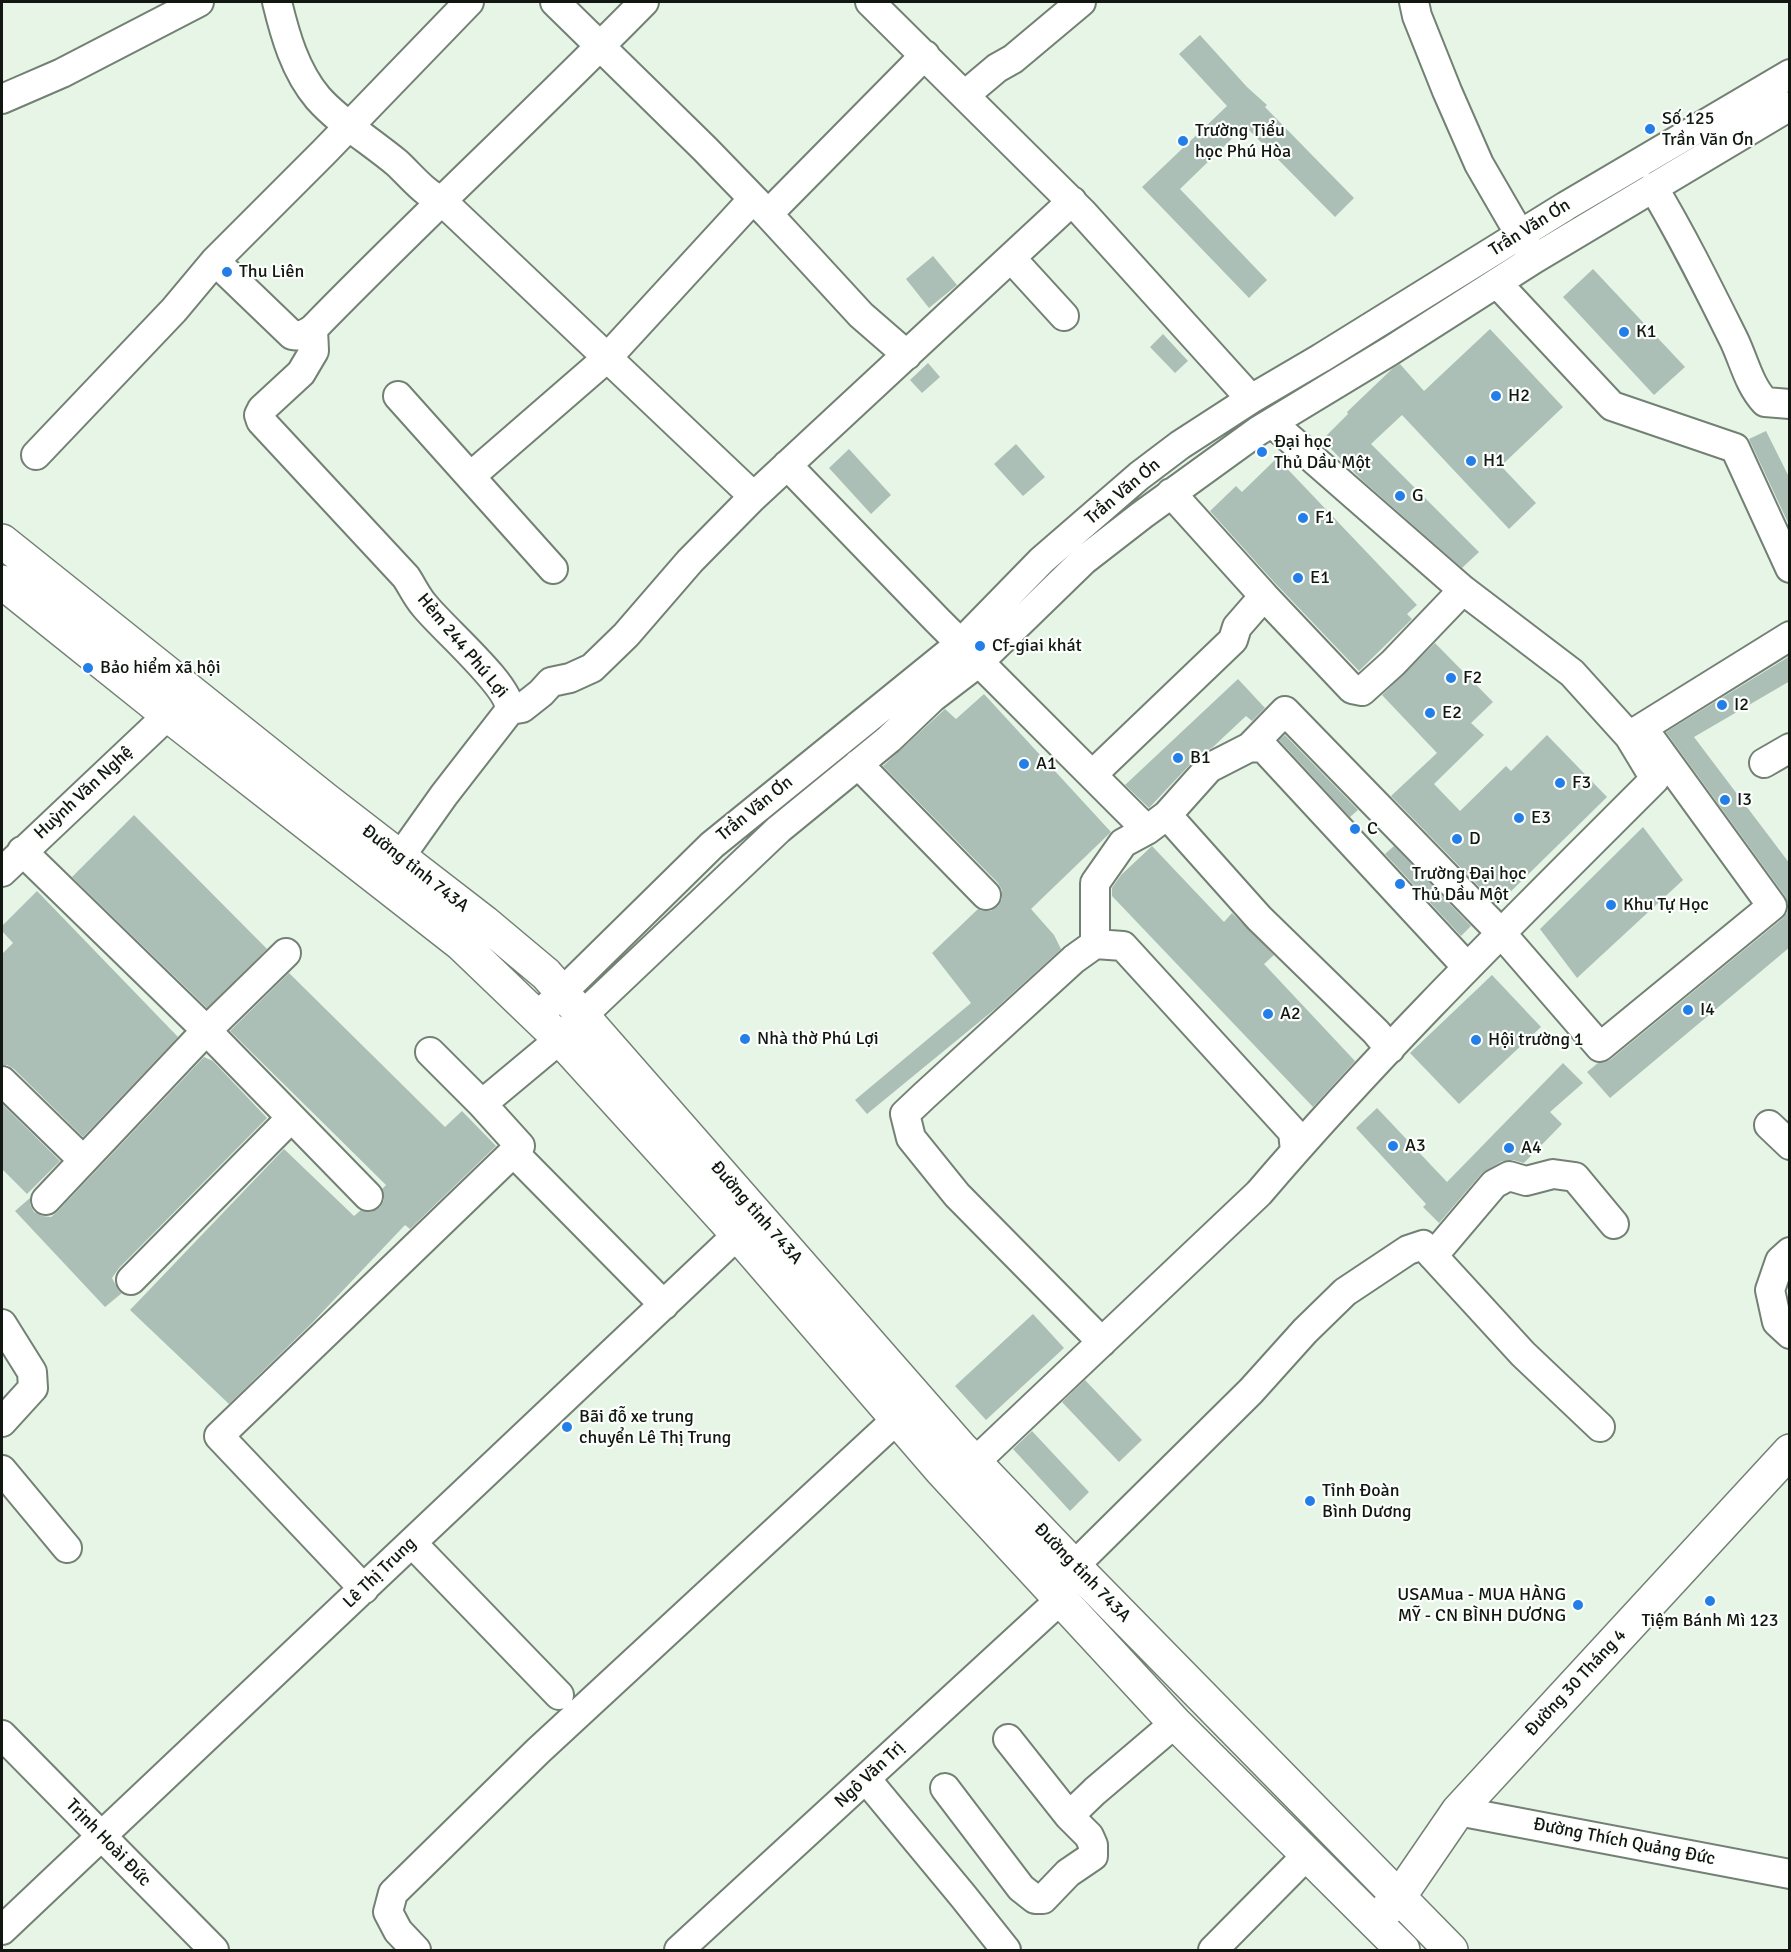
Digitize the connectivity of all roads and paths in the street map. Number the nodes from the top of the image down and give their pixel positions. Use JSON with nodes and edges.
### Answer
{"nodes":[{"id":1,"x":199,"y":2,"type":"edge"},
{"id":2,"x":278,"y":2,"type":"edge"},
{"id":3,"x":469,"y":2,"type":"edge"},
{"id":4,"x":555,"y":2,"type":"edge"},
{"id":5,"x":644,"y":2,"type":"edge"},
{"id":6,"x":870,"y":2,"type":"edge"},
{"id":7,"x":1081,"y":2,"type":"edge"},
{"id":8,"x":1414,"y":2,"type":"edge"},
{"id":9,"x":599,"y":46,"type":"junction"},
{"id":10,"x":925,"y":55,"type":"junction"},
{"id":11,"x":1790,"y":74,"type":"edge"},
{"id":12,"x":965,"y":95,"type":"junction"},
{"id":13,"x":2,"y":99,"type":"edge"},
{"id":14,"x":1790,"y":106,"type":"edge"},
{"id":15,"x":349,"y":125,"type":"junction"},
{"id":16,"x":1653,"y":187,"type":"junction"},
{"id":17,"x":442,"y":201,"type":"junction"},
{"id":18,"x":1072,"y":201,"type":"junction"},
{"id":19,"x":760,"y":206,"type":"junction"},
{"id":20,"x":1520,"y":235,"type":"junction"},
{"id":21,"x":1011,"y":258,"type":"junction"},
{"id":22,"x":1534,"y":260,"type":"junction"},
{"id":23,"x":215,"y":261,"type":"junction"},
{"id":24,"x":1497,"y":283,"type":"junction"},
{"id":25,"x":1064,"y":316,"type":"dead end"},
{"id":26,"x":313,"y":329,"type":"junction"},
{"id":27,"x":907,"y":355,"type":"junction"},
{"id":28,"x":607,"y":358,"type":"junction"},
{"id":29,"x":398,"y":396,"type":"dead end"},
{"id":30,"x":1251,"y":399,"type":"junction"},
{"id":31,"x":1790,"y":404,"type":"edge"},
{"id":32,"x":1272,"y":423,"type":"junction"},
{"id":33,"x":36,"y":456,"type":"dead end"},
{"id":34,"x":787,"y":465,"type":"junction"},
{"id":35,"x":471,"y":476,"type":"junction"},
{"id":36,"x":1171,"y":493,"type":"junction"},
{"id":37,"x":752,"y":498,"type":"junction"},
{"id":38,"x":2,"y":541,"type":"edge"},
{"id":39,"x":1790,"y":568,"type":"edge"},
{"id":40,"x":553,"y":569,"type":"dead end"},
{"id":41,"x":2,"y":582,"type":"edge"},
{"id":42,"x":1463,"y":590,"type":"junction"},
{"id":43,"x":1264,"y":596,"type":"junction"},
{"id":44,"x":1790,"y":636,"type":"edge"},
{"id":45,"x":970,"y":652,"type":"junction"},
{"id":46,"x":188,"y":690,"type":"junction"},
{"id":47,"x":510,"y":710,"type":"junction"},
{"id":48,"x":168,"y":715,"type":"junction"},
{"id":49,"x":1636,"y":732,"type":"junction"},
{"id":50,"x":1250,"y":747,"type":"junction"},
{"id":51,"x":1790,"y":748,"type":"edge"},
{"id":52,"x":1764,"y":763,"type":"dead end"},
{"id":53,"x":858,"y":765,"type":"junction"},
{"id":54,"x":1092,"y":775,"type":"junction"},
{"id":55,"x":1157,"y":823,"type":"junction"},
{"id":56,"x":400,"y":857,"type":"junction"},
{"id":57,"x":8,"y":862,"type":"edge"},
{"id":58,"x":986,"y":895,"type":"dead end"},
{"id":59,"x":1501,"y":933,"type":"junction"},
{"id":60,"x":1095,"y":944,"type":"junction"},
{"id":61,"x":286,"y":953,"type":"dead end"},
{"id":62,"x":1467,"y":967,"type":"junction"},
{"id":63,"x":572,"y":1003,"type":"junction"},
{"id":64,"x":549,"y":1028,"type":"junction"},
{"id":65,"x":207,"y":1031,"type":"junction"},
{"id":66,"x":1390,"y":1049,"type":"junction"},
{"id":67,"x":430,"y":1052,"type":"dead end"},
{"id":68,"x":2,"y":1081,"type":"edge"},
{"id":69,"x":482,"y":1104,"type":"junction"},
{"id":70,"x":291,"y":1118,"type":"junction"},
{"id":71,"x":1769,"y":1125,"type":"dead end"},
{"id":72,"x":1790,"y":1144,"type":"edge"},
{"id":73,"x":1295,"y":1151,"type":"junction"},
{"id":74,"x":513,"y":1152,"type":"junction"},
{"id":75,"x":83,"y":1160,"type":"junction"},
{"id":76,"x":368,"y":1196,"type":"dead end"},
{"id":77,"x":46,"y":1200,"type":"dead end"},
{"id":78,"x":1614,"y":1224,"type":"dead end"},
{"id":79,"x":748,"y":1225,"type":"junction"},
{"id":80,"x":1790,"y":1252,"type":"edge"},
{"id":81,"x":1433,"y":1256,"type":"junction"},
{"id":82,"x":131,"y":1280,"type":"dead end"},
{"id":83,"x":664,"y":1305,"type":"junction"},
{"id":84,"x":2,"y":1324,"type":"edge"},
{"id":85,"x":1790,"y":1334,"type":"edge"},
{"id":86,"x":1102,"y":1342,"type":"junction"},
{"id":87,"x":897,"y":1419,"type":"junction"},
{"id":88,"x":2,"y":1422,"type":"edge"},
{"id":89,"x":1600,"y":1427,"type":"dead end"},
{"id":90,"x":1790,"y":1451,"type":"edge"},
{"id":91,"x":975,"y":1462,"type":"junction"},
{"id":92,"x":2,"y":1470,"type":"edge"},
{"id":93,"x":412,"y":1543,"type":"junction"},
{"id":94,"x":67,"y":1548,"type":"dead end"},
{"id":95,"x":1074,"y":1566,"type":"junction"},
{"id":96,"x":364,"y":1589,"type":"junction"},
{"id":97,"x":1061,"y":1599,"type":"junction"},
{"id":98,"x":559,"y":1695,"type":"dead end"},
{"id":99,"x":1175,"y":1723,"type":"junction"},
{"id":100,"x":2,"y":1735,"type":"edge"},
{"id":101,"x":1008,"y":1739,"type":"dead end"},
{"id":102,"x":866,"y":1779,"type":"junction"},
{"id":103,"x":945,"y":1788,"type":"dead end"},
{"id":104,"x":1458,"y":1811,"type":"junction"},
{"id":105,"x":1069,"y":1816,"type":"junction"},
{"id":106,"x":102,"y":1837,"type":"junction"},
{"id":107,"x":1307,"y":1855,"type":"junction"},
{"id":108,"x":1790,"y":1874,"type":"edge"},
{"id":109,"x":1399,"y":1897,"type":"junction"},
{"id":110,"x":1373,"y":1923,"type":"junction"},
{"id":111,"x":2,"y":1930,"type":"edge"},
{"id":112,"x":214,"y":1950,"type":"edge"},
{"id":113,"x":416,"y":1950,"type":"edge"},
{"id":114,"x":679,"y":1950,"type":"edge"},
{"id":115,"x":1006,"y":1950,"type":"edge"},
{"id":116,"x":1213,"y":1950,"type":"edge"},
{"id":117,"x":1403,"y":1950,"type":"edge"},
{"id":118,"x":1451,"y":1950,"type":"edge"}],
"edges":[{"from":1,"to":13,"type":"street"},
{"from":2,"to":15,"type":"street"},
{"from":3,"to":15,"type":"street"},
{"from":4,"to":9,"type":"street"},
{"from":5,"to":9,"type":"street"},
{"from":6,"to":10,"type":"street"},
{"from":7,"to":12,"type":"street"},
{"from":8,"to":20,"type":"street"},
{"from":9,"to":17,"type":"street"},
{"from":9,"to":19,"type":"street"},
{"from":10,"to":12,"type":"street"},
{"from":10,"to":19,"type":"street"},
{"from":11,"to":20,"type":"street","name":"Trần Văn Ơn"},
{"from":12,"to":18,"type":"street"},
{"from":14,"to":16,"type":"street","name":"Trần Văn Ơn"},
{"from":15,"to":17,"type":"street"},
{"from":15,"to":23,"type":"street"},
{"from":16,"to":22,"type":"street","name":"Trần Văn Ơn"},
{"from":16,"to":31,"type":"street"},
{"from":17,"to":26,"type":"street"},
{"from":17,"to":28,"type":"street"},
{"from":18,"to":21,"type":"street"},
{"from":18,"to":30,"type":"street"},
{"from":19,"to":27,"type":"street"},
{"from":19,"to":28,"type":"street"},
{"from":20,"to":22,"type":"street"},
{"from":20,"to":30,"type":"street","name":"Trần Văn Ơn"},
{"from":21,"to":25,"type":"street"},
{"from":21,"to":27,"type":"street"},
{"from":22,"to":24,"type":"street","name":"Trần Văn Ơn"},
{"from":23,"to":26,"type":"street"},
{"from":23,"to":33,"type":"street"},
{"from":24,"to":32,"type":"street","name":"Trần Văn Ơn"},
{"from":24,"to":39,"type":"street"},
{"from":26,"to":47,"type":"street","name":"Hẻm 244 Phú Lợi"},
{"from":27,"to":34,"type":"street"},
{"from":28,"to":35,"type":"street"},
{"from":28,"to":37,"type":"street"},
{"from":29,"to":35,"type":"street"},
{"from":30,"to":45,"type":"street","name":"Trần Văn Ơn"},
{"from":32,"to":36,"type":"street","name":"Trần Văn Ơn"},
{"from":32,"to":42,"type":"street"},
{"from":34,"to":37,"type":"street"},
{"from":34,"to":45,"type":"street"},
{"from":35,"to":40,"type":"street"},
{"from":36,"to":43,"type":"street"},
{"from":36,"to":45,"type":"street","name":"Trần Văn Ơn"},
{"from":37,"to":47,"type":"street"},
{"from":38,"to":46,"type":"main road","name":"Đường tỉnh 743A"},
{"from":41,"to":48,"type":"main road","name":"Đường tỉnh 743A"},
{"from":42,"to":43,"type":"street"},
{"from":42,"to":49,"type":"street"},
{"from":43,"to":54,"type":"street"},
{"from":44,"to":49,"type":"street"},
{"from":45,"to":53,"type":"street","name":"Trần Văn Ơn"},
{"from":45,"to":54,"type":"street"},
{"from":45,"to":63,"type":"street","name":"Trần Văn Ơn"},
{"from":46,"to":48,"type":"street","name":"Huỳnh Văn Nghệ"},
{"from":46,"to":56,"type":"main road","name":"Đường tỉnh 743A"},
{"from":47,"to":56,"type":"street","name":"Hẻm 244 Phú Lợi"},
{"from":48,"to":57,"type":"street","name":"Huỳnh Văn Nghệ"},
{"from":48,"to":64,"type":"main road","name":"Đường tỉnh 743A"},
{"from":49,"to":59,"type":"street"},
{"from":49,"to":59,"type":"street"},
{"from":50,"to":55,"type":"street"},
{"from":50,"to":59,"type":"street"},
{"from":50,"to":62,"type":"street"},
{"from":51,"to":52,"type":"street"},
{"from":53,"to":58,"type":"street"},
{"from":53,"to":63,"type":"street","name":"Trần Văn Ơn"},
{"from":54,"to":55,"type":"street"},
{"from":55,"to":60,"type":"street"},
{"from":55,"to":66,"type":"street"},
{"from":56,"to":63,"type":"main road","name":"Đường tỉnh 743A"},
{"from":57,"to":65,"type":"street"},
{"from":59,"to":62,"type":"street"},
{"from":60,"to":73,"type":"street"},
{"from":60,"to":86,"type":"street"},
{"from":61,"to":65,"type":"street"},
{"from":62,"to":66,"type":"street"},
{"from":63,"to":64,"type":"street","name":"Trần Văn Ơn"},
{"from":63,"to":79,"type":"main road","name":"Đường tỉnh 743A"},
{"from":64,"to":69,"type":"street","name":"Trần Văn Ơn"},
{"from":64,"to":79,"type":"main road","name":"Đường tỉnh 743A"},
{"from":65,"to":70,"type":"street"},
{"from":65,"to":75,"type":"street"},
{"from":66,"to":73,"type":"street"},
{"from":67,"to":69,"type":"street"},
{"from":68,"to":75,"type":"street"},
{"from":69,"to":74,"type":"street"},
{"from":70,"to":76,"type":"street"},
{"from":70,"to":82,"type":"street"},
{"from":71,"to":72,"type":"street"},
{"from":73,"to":86,"type":"street"},
{"from":74,"to":83,"type":"street"},
{"from":74,"to":96,"type":"street"},
{"from":75,"to":77,"type":"street"},
{"from":78,"to":81,"type":"street"},
{"from":79,"to":83,"type":"street","name":"Lê Thị Trung"},
{"from":79,"to":87,"type":"main road","name":"Đường tỉnh 743A"},
{"from":79,"to":91,"type":"main road","name":"Đường tỉnh 743A"},
{"from":80,"to":85,"type":"street"},
{"from":81,"to":89,"type":"street"},
{"from":81,"to":95,"type":"street"},
{"from":83,"to":93,"type":"street","name":"Lê Thị Trung"},
{"from":84,"to":88,"type":"street"},
{"from":86,"to":91,"type":"street"},
{"from":87,"to":97,"type":"main road","name":"Đường tỉnh 743A"},
{"from":87,"to":113,"type":"street"},
{"from":90,"to":104,"type":"main road","name":"Đường 30 Tháng 4"},
{"from":91,"to":95,"type":"main road","name":"Đường tỉnh 743A"},
{"from":92,"to":94,"type":"street"},
{"from":93,"to":96,"type":"street","name":"Lê Thị Trung"},
{"from":93,"to":98,"type":"street"},
{"from":95,"to":109,"type":"main road","name":"Đường tỉnh 743A"},
{"from":96,"to":106,"type":"street","name":"Lê Thị Trung"},
{"from":97,"to":99,"type":"main road","name":"Đường tỉnh 743A"},
{"from":97,"to":102,"type":"street","name":"Ngô Văn Trị"},
{"from":99,"to":105,"type":"street"},
{"from":99,"to":107,"type":"main road","name":"Đường tỉnh 743A"},
{"from":100,"to":106,"type":"street","name":"Trịnh Hoài Đức"},
{"from":101,"to":105,"type":"street"},
{"from":102,"to":114,"type":"street","name":"Ngô Văn Trị"},
{"from":102,"to":115,"type":"street"},
{"from":103,"to":105,"type":"street"},
{"from":104,"to":108,"type":"street","name":"Đường Thích Quảng Đức"},
{"from":104,"to":109,"type":"main road","name":"Đường 30 Tháng 4"},
{"from":106,"to":111,"type":"street","name":"Lê Thị Trung"},
{"from":106,"to":112,"type":"street","name":"Trịnh Hoài Đức"},
{"from":107,"to":110,"type":"main road","name":"Đường tỉnh 743A"},
{"from":107,"to":116,"type":"street"},
{"from":109,"to":110,"type":"main road","name":"Đường 30 Tháng 4"},
{"from":109,"to":118,"type":"main road","name":"Đường tỉnh 743A"},
{"from":110,"to":117,"type":"main road","name":"Đường tỉnh 743A"}]}
